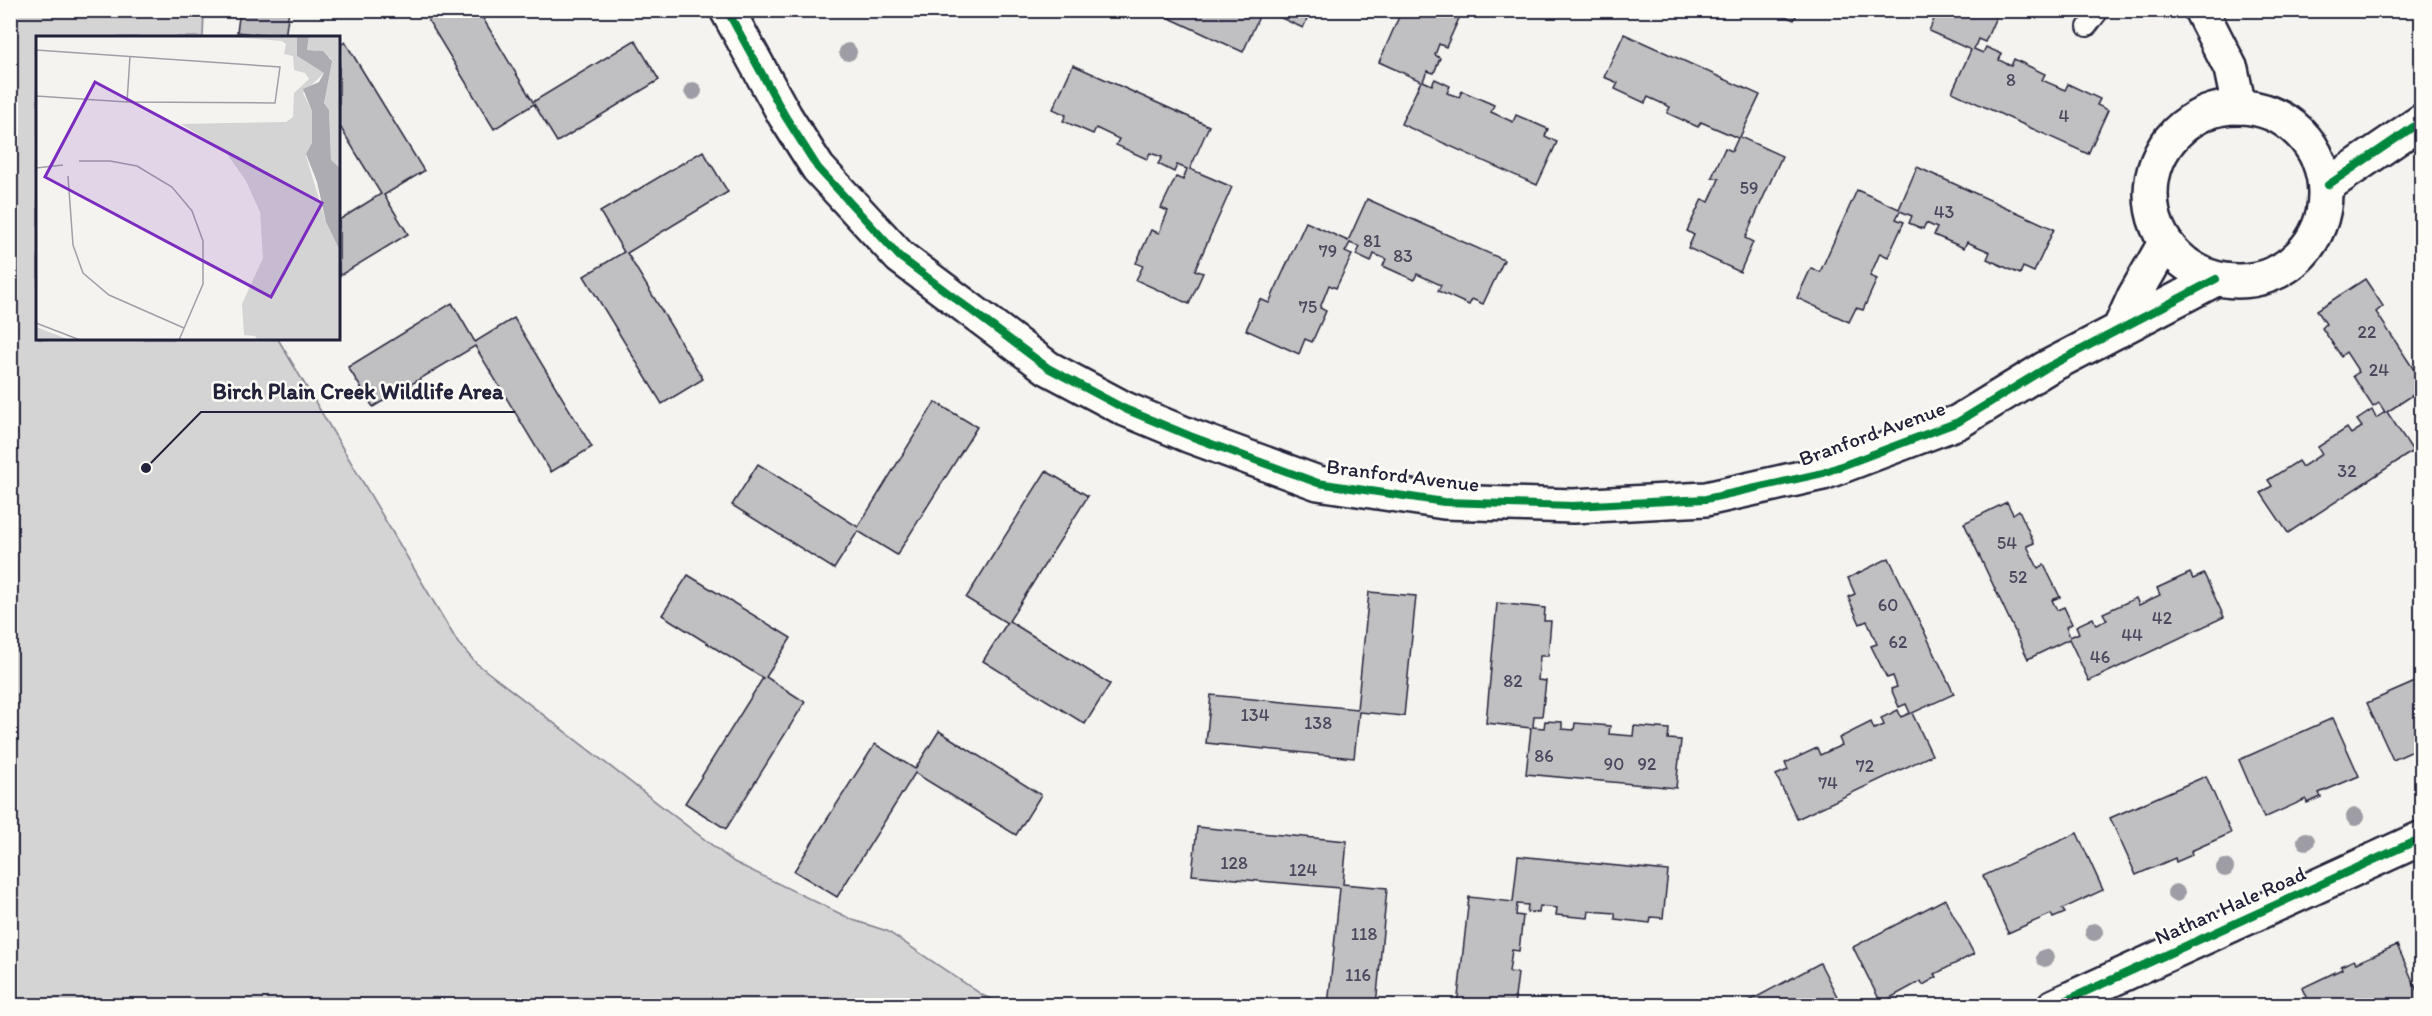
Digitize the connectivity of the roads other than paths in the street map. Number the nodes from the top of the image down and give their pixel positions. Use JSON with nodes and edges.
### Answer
{"nodes":[{"id":1,"x":727,"y":10,"type":"edge"},
{"id":2,"x":2100,"y":10,"type":"edge"},
{"id":3,"x":2201,"y":10,"type":"edge"},
{"id":4,"x":2087,"y":27,"type":"dead end"},
{"id":5,"x":2239,"y":107,"type":"junction"},
{"id":6,"x":2421,"y":121,"type":"edge"},
{"id":7,"x":2328,"y":185,"type":"junction"},
{"id":8,"x":2165,"y":243,"type":"junction"},
{"id":9,"x":2216,"y":279,"type":"junction"},
{"id":10,"x":2119,"y":330,"type":"junction"},
{"id":11,"x":2421,"y":838,"type":"edge"},
{"id":12,"x":2068,"y":1002,"type":"edge"}],
"edges":[{"from":1,"to":10,"type":"street","name":"Branford Avenue"},
{"from":2,"to":4,"type":"lane"},
{"from":3,"to":5,"type":"street"},
{"from":5,"to":7,"type":"street"},
{"from":5,"to":8,"type":"street"},
{"from":6,"to":7,"type":"street"},
{"from":7,"to":9,"type":"street"},
{"from":8,"to":9,"type":"street"},
{"from":8,"to":10,"type":"street"},
{"from":9,"to":10,"type":"street","name":"Branford Avenue"},
{"from":11,"to":12,"type":"street","name":"Nathan Hale Road"}]}
